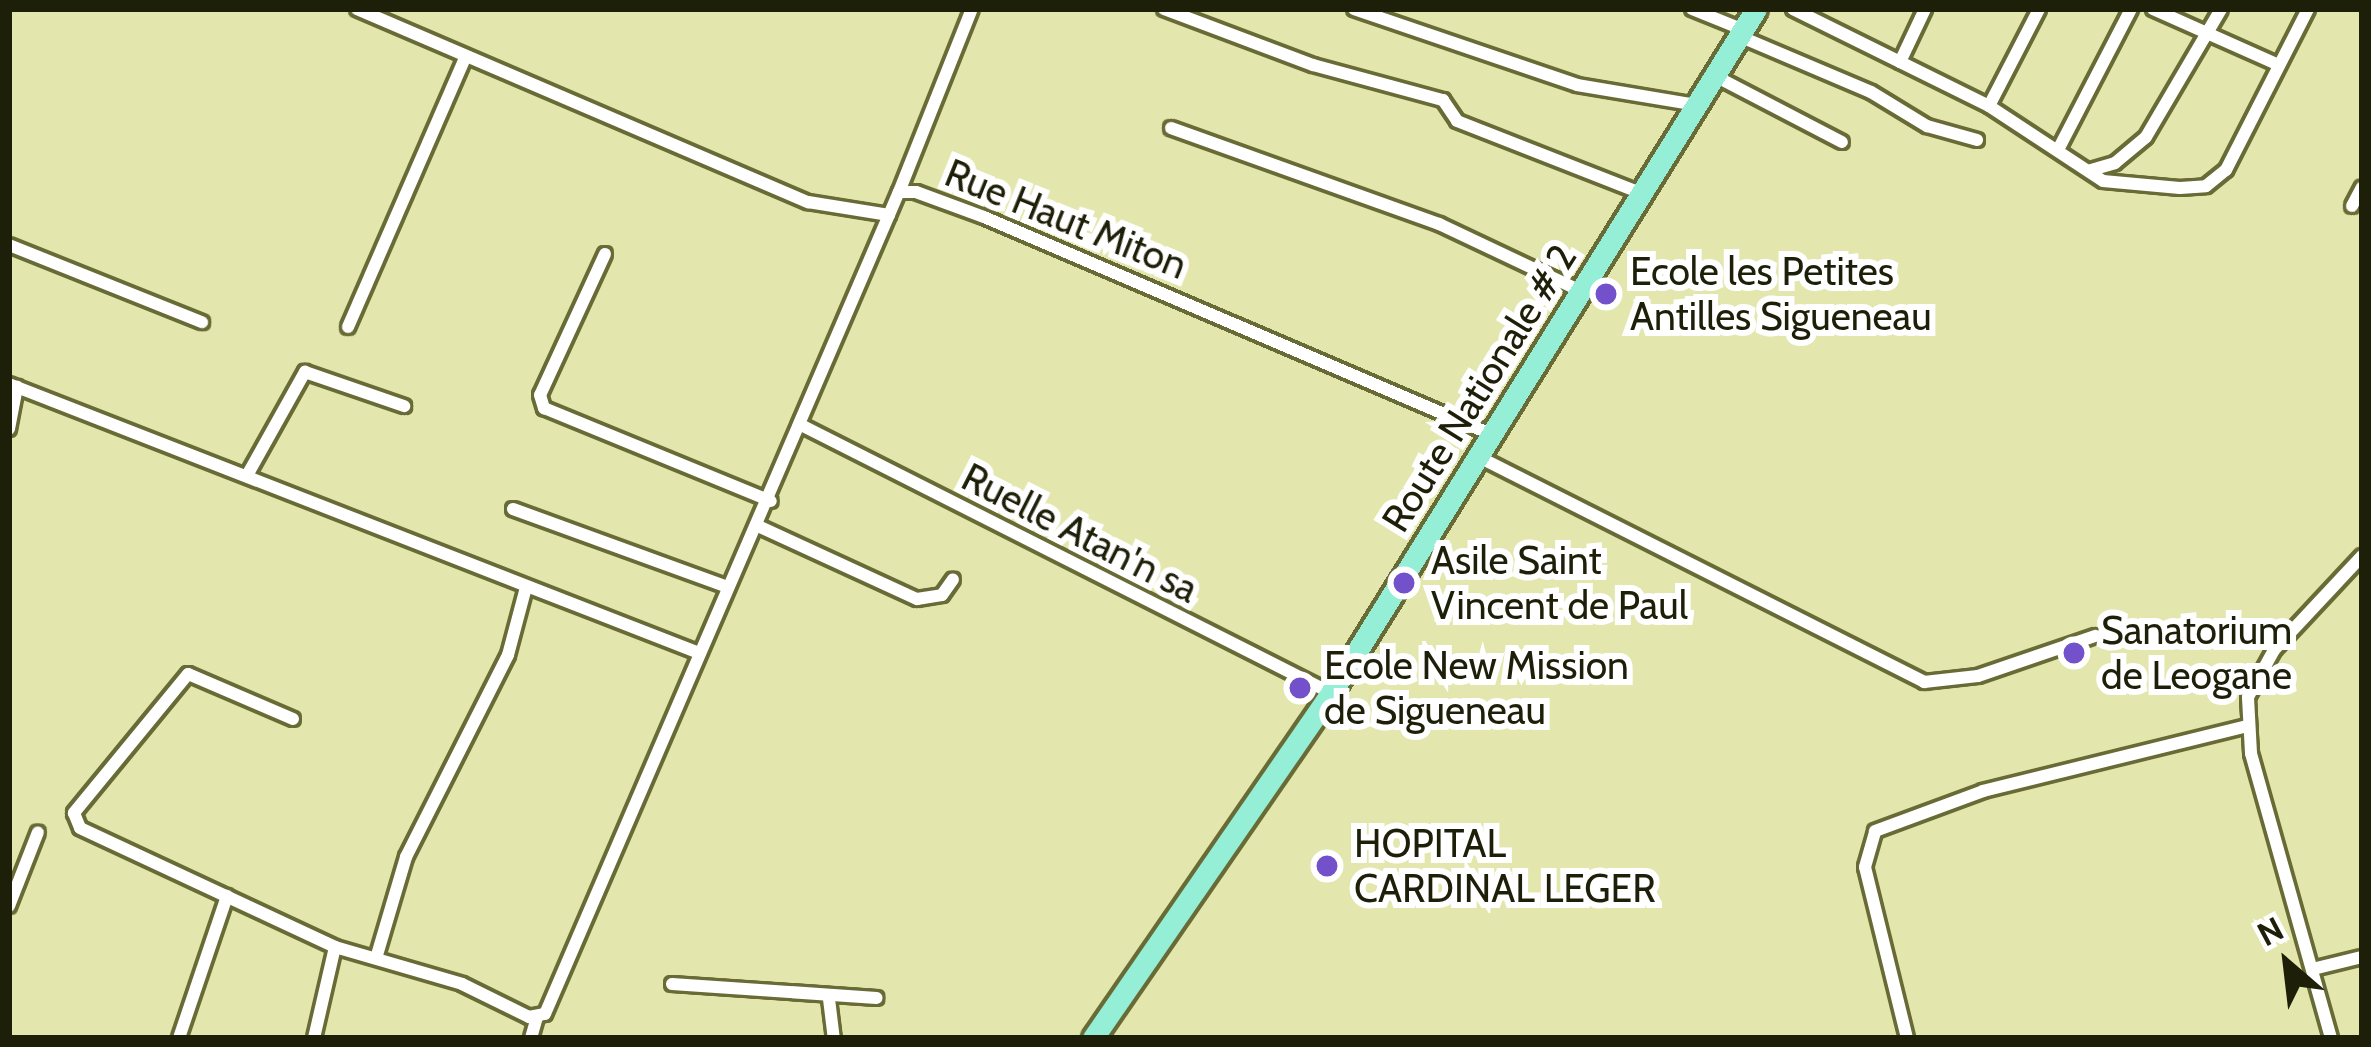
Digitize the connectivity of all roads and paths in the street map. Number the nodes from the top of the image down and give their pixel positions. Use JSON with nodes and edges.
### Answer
{"nodes":[{"id":1,"x":357,"y":9,"type":"edge"},
{"id":2,"x":972,"y":9,"type":"edge"},
{"id":3,"x":1164,"y":9,"type":"edge"},
{"id":4,"x":1354,"y":9,"type":"edge"},
{"id":5,"x":1692,"y":9,"type":"edge"},
{"id":6,"x":1756,"y":9,"type":"edge"},
{"id":7,"x":1793,"y":9,"type":"edge"},
{"id":8,"x":1925,"y":9,"type":"edge"},
{"id":9,"x":2039,"y":9,"type":"edge"},
{"id":10,"x":2131,"y":9,"type":"edge"},
{"id":11,"x":2153,"y":9,"type":"edge"},
{"id":12,"x":2221,"y":9,"type":"edge"},
{"id":13,"x":2308,"y":9,"type":"edge"},
{"id":14,"x":1742,"y":33,"type":"junction"},
{"id":15,"x":2209,"y":34,"type":"junction"},
{"id":16,"x":465,"y":58,"type":"junction"},
{"id":17,"x":1900,"y":62,"type":"junction"},
{"id":18,"x":2279,"y":65,"type":"junction"},
{"id":19,"x":1714,"y":76,"type":"junction"},
{"id":20,"x":1697,"y":105,"type":"junction"},
{"id":21,"x":1989,"y":106,"type":"junction"},
{"id":22,"x":1171,"y":128,"type":"dead end"},
{"id":23,"x":1977,"y":140,"type":"dead end"},
{"id":24,"x":1842,"y":142,"type":"dead end"},
{"id":25,"x":2059,"y":148,"type":"junction"},
{"id":26,"x":2091,"y":170,"type":"junction"},
{"id":27,"x":2362,"y":187,"type":"edge"},
{"id":28,"x":899,"y":192,"type":"junction"},
{"id":29,"x":1641,"y":193,"type":"junction"},
{"id":30,"x":2352,"y":206,"type":"dead end"},
{"id":31,"x":889,"y":215,"type":"junction"},
{"id":32,"x":9,"y":245,"type":"edge"},
{"id":33,"x":604,"y":254,"type":"dead end"},
{"id":34,"x":1582,"y":291,"type":"junction"},
{"id":35,"x":202,"y":322,"type":"dead end"},
{"id":36,"x":347,"y":327,"type":"dead end"},
{"id":37,"x":13,"y":385,"type":"edge"},
{"id":38,"x":404,"y":406,"type":"dead end"},
{"id":39,"x":803,"y":426,"type":"junction"},
{"id":40,"x":9,"y":429,"type":"edge"},
{"id":41,"x":1493,"y":435,"type":"junction"},
{"id":42,"x":1479,"y":457,"type":"junction"},
{"id":43,"x":249,"y":472,"type":"junction"},
{"id":44,"x":771,"y":501,"type":"junction"},
{"id":45,"x":513,"y":509,"type":"dead end"},
{"id":46,"x":758,"y":526,"type":"junction"},
{"id":47,"x":2362,"y":556,"type":"edge"},
{"id":48,"x":953,"y":579,"type":"dead end"},
{"id":49,"x":727,"y":586,"type":"junction"},
{"id":50,"x":525,"y":591,"type":"junction"},
{"id":51,"x":2095,"y":636,"type":"dead end"},
{"id":52,"x":699,"y":653,"type":"junction"},
{"id":53,"x":1331,"y":692,"type":"junction"},
{"id":54,"x":293,"y":719,"type":"dead end"},
{"id":55,"x":2247,"y":725,"type":"junction"},
{"id":56,"x":38,"y":832,"type":"dead end"},
{"id":57,"x":227,"y":896,"type":"junction"},
{"id":58,"x":9,"y":906,"type":"edge"},
{"id":59,"x":335,"y":946,"type":"junction"},
{"id":60,"x":376,"y":956,"type":"junction"},
{"id":61,"x":2362,"y":958,"type":"edge"},
{"id":62,"x":2312,"y":969,"type":"junction"},
{"id":63,"x":672,"y":984,"type":"dead end"},
{"id":64,"x":877,"y":998,"type":"dead end"},
{"id":65,"x":829,"y":999,"type":"junction"},
{"id":66,"x":537,"y":1017,"type":"junction"},
{"id":67,"x":179,"y":1038,"type":"edge"},
{"id":68,"x":314,"y":1038,"type":"edge"},
{"id":69,"x":531,"y":1038,"type":"edge"},
{"id":70,"x":834,"y":1038,"type":"edge"},
{"id":71,"x":1093,"y":1038,"type":"edge"},
{"id":72,"x":1907,"y":1038,"type":"edge"},
{"id":73,"x":2331,"y":1038,"type":"edge"}],
"edges":[{"from":1,"to":16,"type":"street","name":"Rue Haut Miton"},
{"from":2,"to":28,"type":"street"},
{"from":3,"to":29,"type":"street"},
{"from":4,"to":20,"type":"street"},
{"from":5,"to":14,"type":"street"},
{"from":6,"to":14,"type":"main road","name":"Route Nationale # 2"},
{"from":7,"to":17,"type":"street"},
{"from":8,"to":17,"type":"street"},
{"from":9,"to":21,"type":"street"},
{"from":10,"to":25,"type":"street"},
{"from":11,"to":15,"type":"street"},
{"from":12,"to":15,"type":"street"},
{"from":13,"to":18,"type":"street"},
{"from":14,"to":19,"type":"main road","name":"Route Nationale # 2"},
{"from":14,"to":23,"type":"street"},
{"from":15,"to":18,"type":"street"},
{"from":15,"to":26,"type":"street"},
{"from":16,"to":31,"type":"street","name":"Rue Haut Miton"},
{"from":16,"to":36,"type":"street"},
{"from":17,"to":21,"type":"street"},
{"from":18,"to":26,"type":"street"},
{"from":19,"to":20,"type":"main road","name":"Route Nationale # 2"},
{"from":19,"to":24,"type":"street"},
{"from":20,"to":29,"type":"main road","name":"Route Nationale # 2"},
{"from":21,"to":25,"type":"street"},
{"from":22,"to":34,"type":"street"},
{"from":25,"to":26,"type":"street"},
{"from":27,"to":30,"type":"street"},
{"from":28,"to":31,"type":"street","name":"Rue Haut Miton"},
{"from":28,"to":41,"type":"street","name":"Rue Haut Miton"},
{"from":29,"to":34,"type":"main road","name":"Route Nationale # 2"},
{"from":31,"to":39,"type":"street"},
{"from":32,"to":35,"type":"street"},
{"from":33,"to":44,"type":"street"},
{"from":34,"to":41,"type":"main road","name":"Route Nationale # 2"},
{"from":37,"to":40,"type":"street"},
{"from":37,"to":43,"type":"street"},
{"from":38,"to":43,"type":"street"},
{"from":39,"to":44,"type":"street"},
{"from":39,"to":53,"type":"street","name":"Ruelle Atan'n sa"},
{"from":41,"to":42,"type":"main road","name":"Route Nationale # 2"},
{"from":42,"to":51,"type":"street"},
{"from":42,"to":53,"type":"main road","name":"Route Nationale # 2"},
{"from":43,"to":50,"type":"street"},
{"from":44,"to":46,"type":"street"},
{"from":45,"to":49,"type":"street"},
{"from":46,"to":48,"type":"street"},
{"from":46,"to":49,"type":"street"},
{"from":47,"to":55,"type":"street"},
{"from":49,"to":52,"type":"street"},
{"from":50,"to":52,"type":"street"},
{"from":50,"to":60,"type":"street"},
{"from":52,"to":66,"type":"street"},
{"from":53,"to":71,"type":"main road","name":"Route Nationale # 2"},
{"from":54,"to":57,"type":"street"},
{"from":55,"to":62,"type":"street"},
{"from":55,"to":72,"type":"street"},
{"from":56,"to":58,"type":"street"},
{"from":57,"to":59,"type":"street"},
{"from":57,"to":67,"type":"street"},
{"from":59,"to":60,"type":"street"},
{"from":59,"to":68,"type":"street"},
{"from":60,"to":66,"type":"street"},
{"from":61,"to":62,"type":"street"},
{"from":62,"to":73,"type":"street"},
{"from":63,"to":65,"type":"street"},
{"from":64,"to":65,"type":"street"},
{"from":65,"to":70,"type":"street"},
{"from":66,"to":69,"type":"street"}]}
